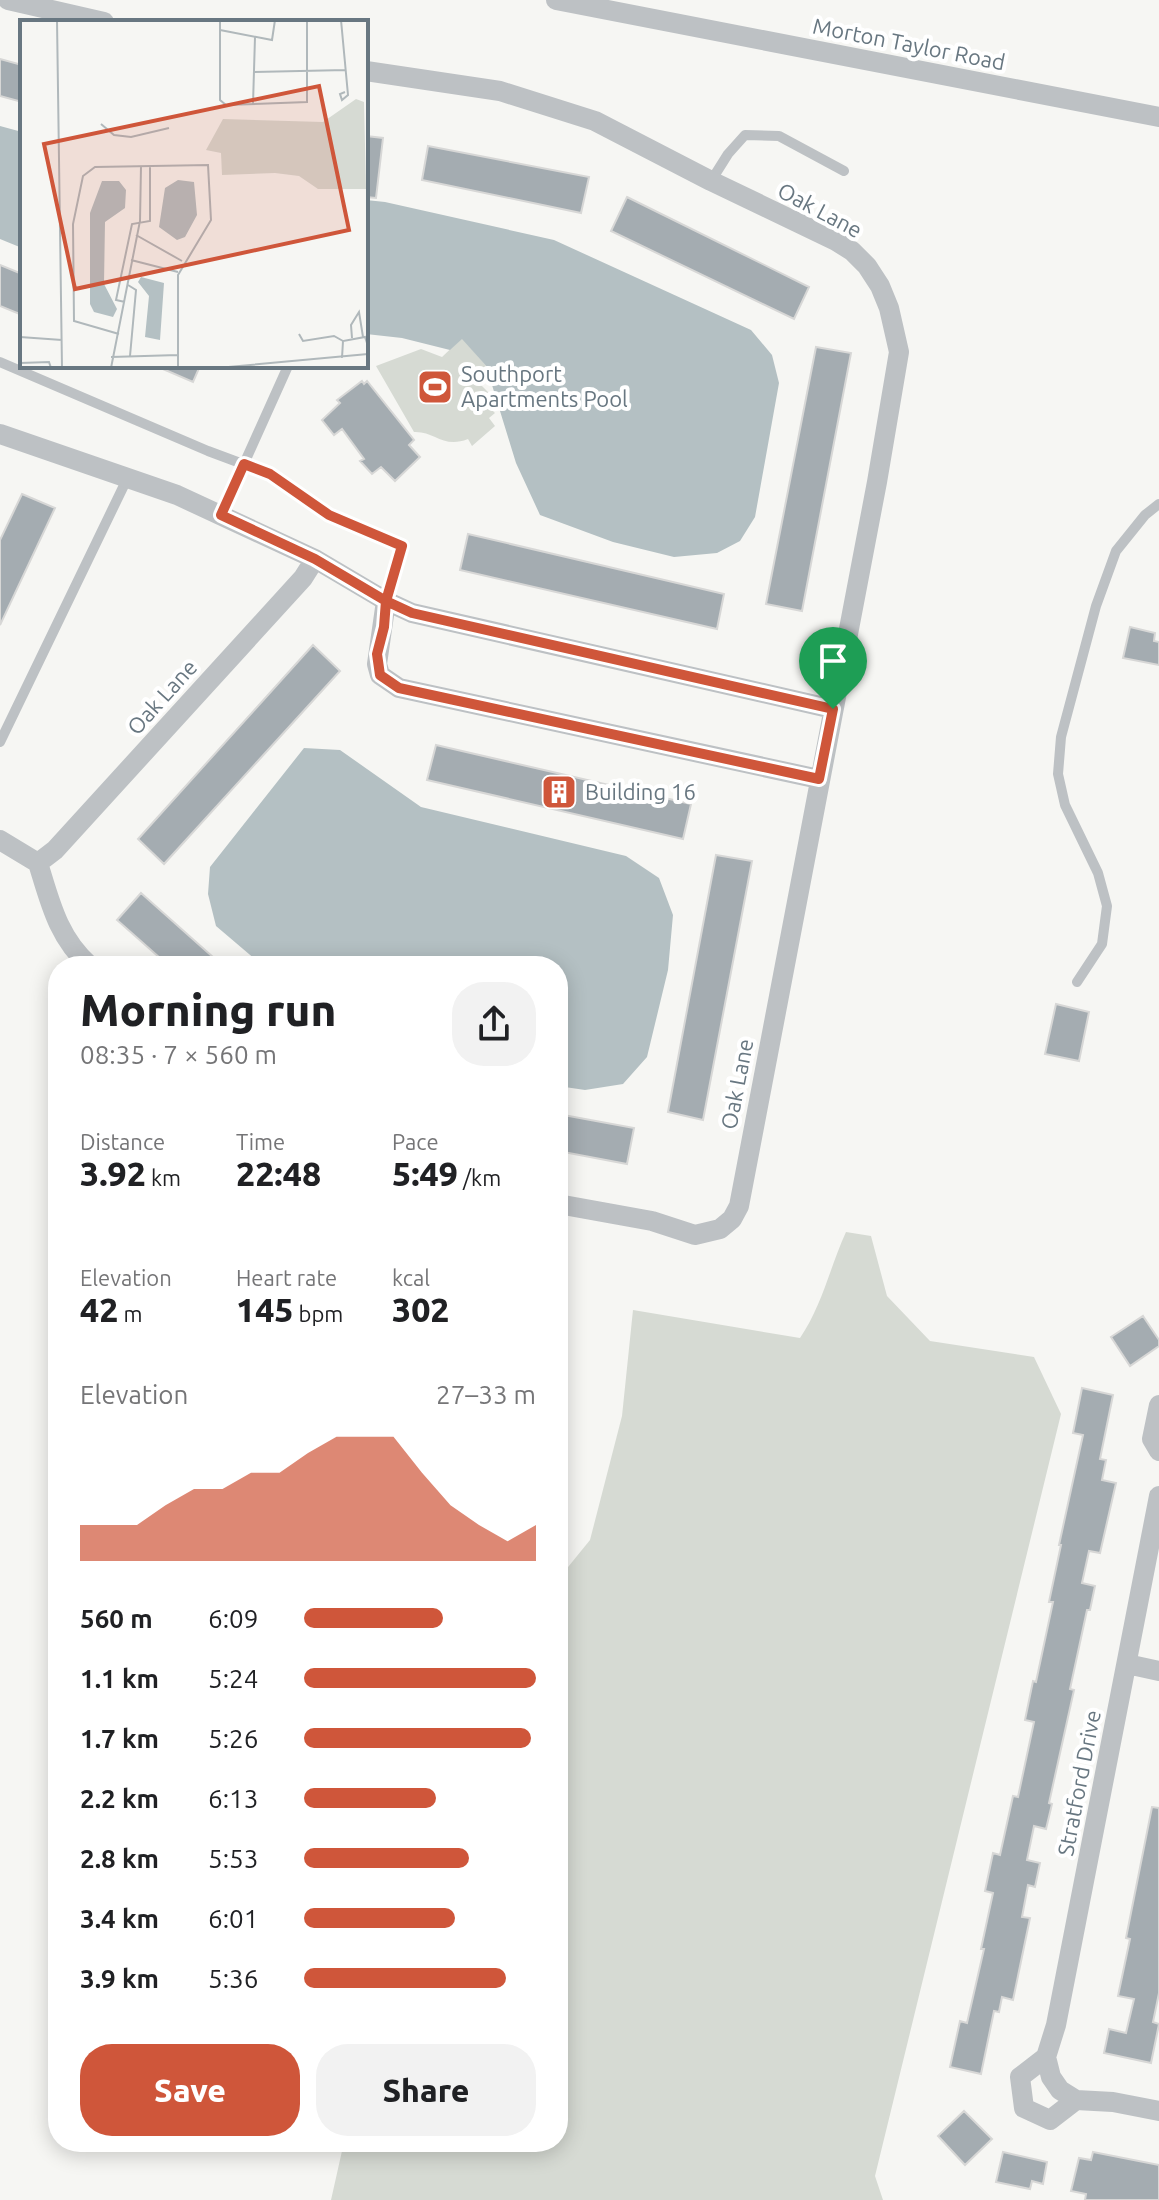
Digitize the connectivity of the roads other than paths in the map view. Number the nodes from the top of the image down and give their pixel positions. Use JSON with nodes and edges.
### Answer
{"nodes":[{"id":1,"x":8,"y":0,"type":"edge"},
{"id":2,"x":556,"y":0,"type":"edge"},
{"id":3,"x":95,"y":20,"type":"edge"},
{"id":4,"x":368,"y":71,"type":"edge"},
{"id":5,"x":1159,"y":117,"type":"edge"},
{"id":6,"x":844,"y":171,"type":"dead end"},
{"id":7,"x":711,"y":181,"type":"junction"},
{"id":8,"x":0,"y":362,"type":"edge"},
{"id":9,"x":287,"y":368,"type":"edge"},
{"id":10,"x":0,"y":434,"type":"edge"},
{"id":11,"x":244,"y":464,"type":"junction"},
{"id":12,"x":128,"y":477,"type":"junction"},
{"id":13,"x":1159,"y":504,"type":"edge"},
{"id":14,"x":221,"y":515,"type":"junction"},
{"id":15,"x":315,"y":559,"type":"junction"},
{"id":16,"x":386,"y":601,"type":"junction"},
{"id":17,"x":833,"y":709,"type":"junction"},
{"id":18,"x":0,"y":742,"type":"edge"},
{"id":19,"x":819,"y":779,"type":"junction"},
{"id":20,"x":0,"y":840,"type":"edge"},
{"id":21,"x":38,"y":863,"type":"junction"},
{"id":22,"x":80,"y":956,"type":"edge"},
{"id":23,"x":1077,"y":982,"type":"dead end"},
{"id":24,"x":568,"y":1206,"type":"edge"},
{"id":25,"x":1159,"y":1405,"type":"edge"},
{"id":26,"x":1159,"y":1451,"type":"edge"},
{"id":27,"x":1159,"y":1496,"type":"edge"},
{"id":28,"x":1127,"y":1664,"type":"junction"},
{"id":29,"x":1159,"y":1671,"type":"edge"},
{"id":30,"x":1046,"y":2057,"type":"junction"},
{"id":31,"x":1076,"y":2100,"type":"junction"},
{"id":32,"x":1159,"y":2111,"type":"edge"}],
"edges":[{"from":1,"to":3,"type":"street"},
{"from":2,"to":5,"type":"street","name":"Morton Taylor Road"},
{"from":4,"to":7,"type":"street","name":"Oak Lane"},
{"from":6,"to":7,"type":"lane"},
{"from":7,"to":17,"type":"street","name":"Oak Lane"},
{"from":8,"to":11,"type":"lane"},
{"from":9,"to":11,"type":"lane"},
{"from":10,"to":12,"type":"street"},
{"from":11,"to":14,"type":"lane"},
{"from":11,"to":16,"type":"lane"},
{"from":12,"to":14,"type":"street"},
{"from":12,"to":18,"type":"lane"},
{"from":13,"to":23,"type":"lane"},
{"from":14,"to":15,"type":"street"},
{"from":15,"to":16,"type":"street"},
{"from":15,"to":21,"type":"street","name":"Oak Lane"},
{"from":16,"to":17,"type":"street"},
{"from":16,"to":19,"type":"street"},
{"from":17,"to":19,"type":"street","name":"Oak Lane"},
{"from":19,"to":24,"type":"street","name":"Oak Lane"},
{"from":20,"to":21,"type":"street"},
{"from":21,"to":22,"type":"street"},
{"from":25,"to":26,"type":"street"},
{"from":27,"to":28,"type":"street","name":"Stratford Drive"},
{"from":28,"to":29,"type":"street"},
{"from":28,"to":30,"type":"street","name":"Stratford Drive"},
{"from":30,"to":31,"type":"street"},
{"from":30,"to":31,"type":"street"},
{"from":31,"to":32,"type":"street"}]}
